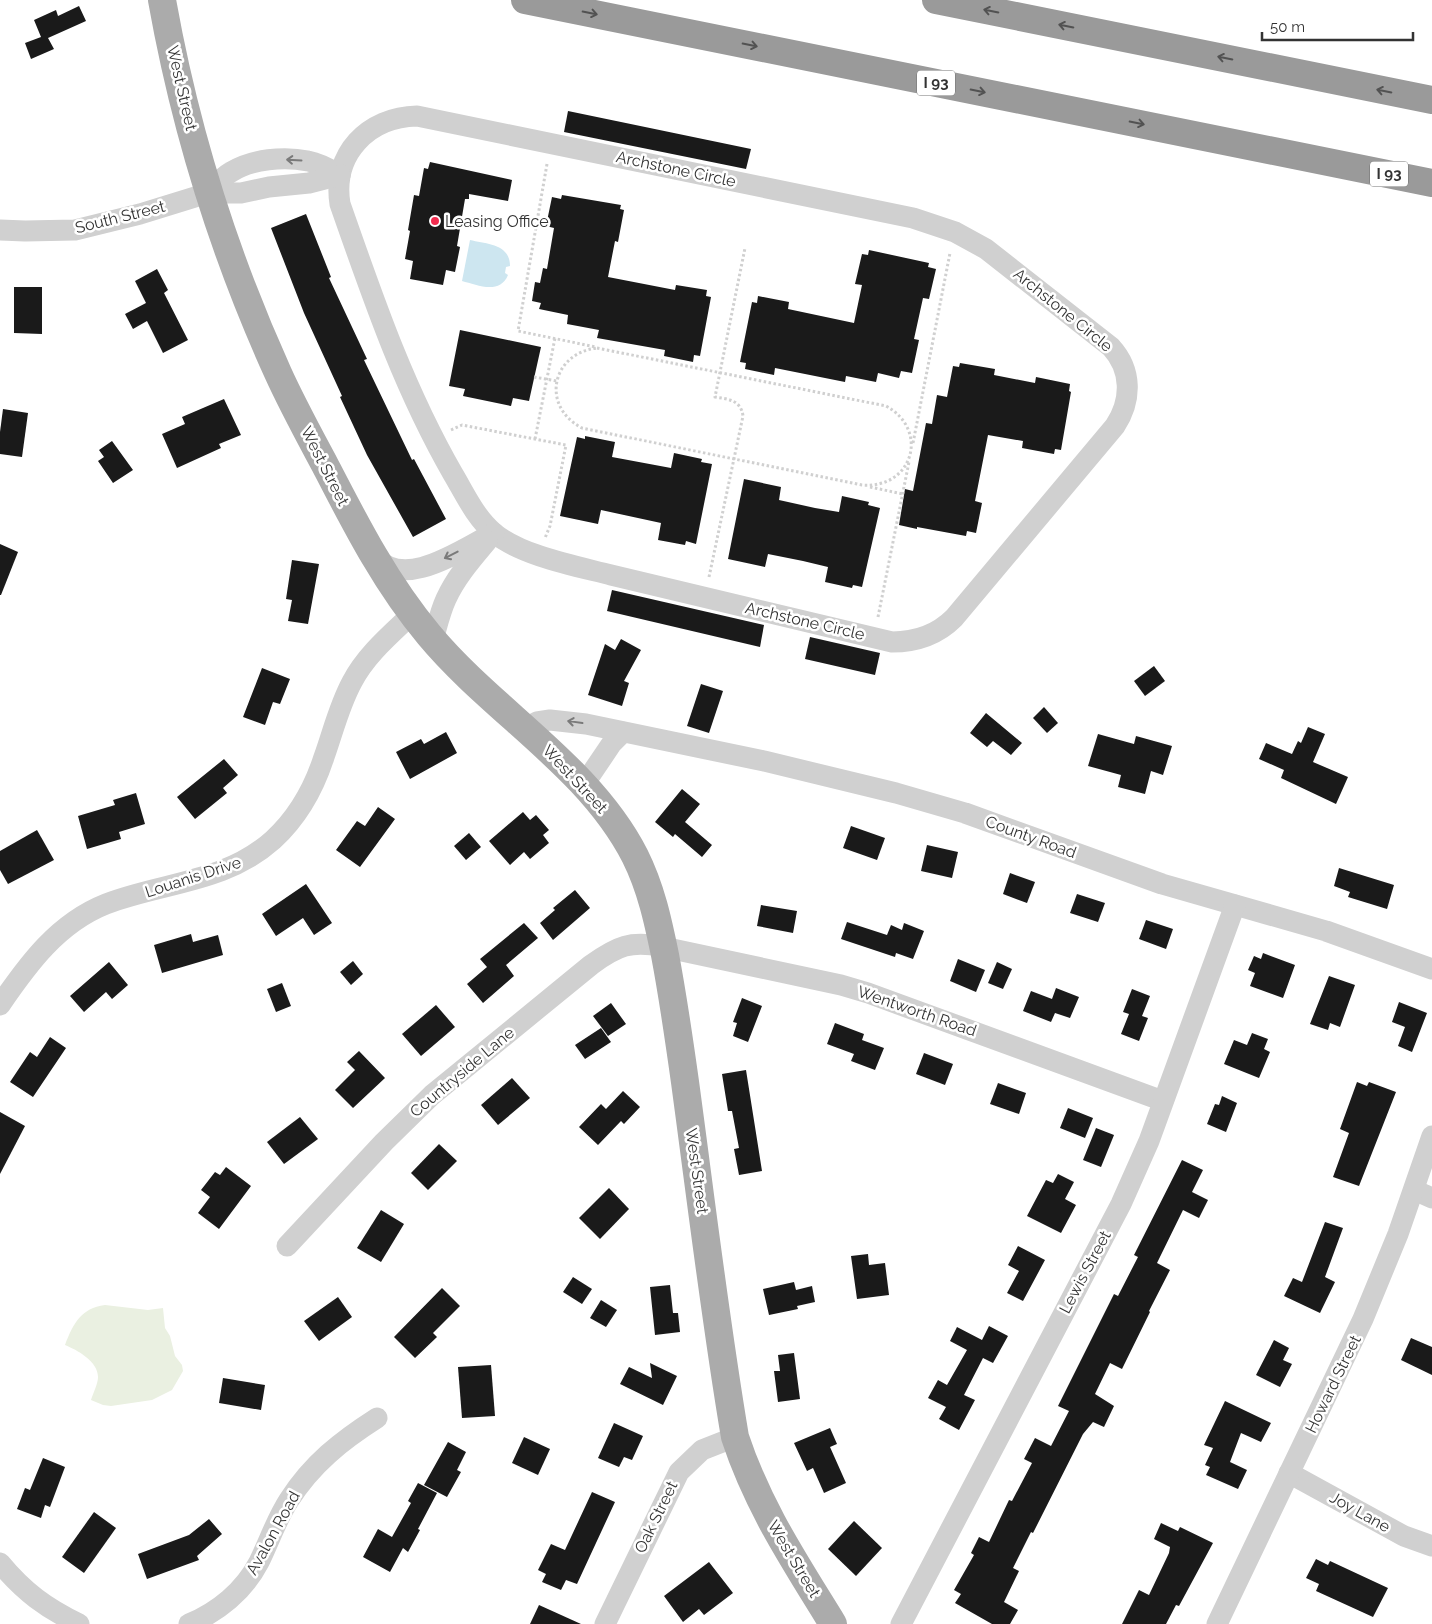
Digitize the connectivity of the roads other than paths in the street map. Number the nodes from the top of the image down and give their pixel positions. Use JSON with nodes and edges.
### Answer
{"nodes":[{"id":1,"x":162,"y":0,"type":"edge"},
{"id":2,"x":526,"y":0,"type":"edge"},
{"id":3,"x":936,"y":0,"type":"edge"},
{"id":4,"x":1432,"y":100,"type":"edge"},
{"id":5,"x":340,"y":175,"type":"junction"},
{"id":6,"x":1432,"y":183,"type":"edge"},
{"id":7,"x":208,"y":193,"type":"junction"},
{"id":8,"x":0,"y":230,"type":"edge"},
{"id":9,"x":494,"y":533,"type":"junction"},
{"id":10,"x":372,"y":552,"type":"junction"},
{"id":11,"x":412,"y":614,"type":"junction"},
{"id":12,"x":433,"y":640,"type":"junction"},
{"id":13,"x":526,"y":728,"type":"junction"},
{"id":14,"x":623,"y":732,"type":"junction"},
{"id":15,"x":583,"y":786,"type":"junction"},
{"id":16,"x":1235,"y":905,"type":"junction"},
{"id":17,"x":663,"y":946,"type":"junction"},
{"id":18,"x":1432,"y":969,"type":"edge"},
{"id":19,"x":0,"y":1005,"type":"edge"},
{"id":20,"x":1163,"y":1101,"type":"junction"},
{"id":21,"x":1432,"y":1136,"type":"edge"},
{"id":22,"x":1423,"y":1194,"type":"edge"},
{"id":23,"x":288,"y":1246,"type":"dead end"},
{"id":24,"x":378,"y":1418,"type":"dead end"},
{"id":25,"x":735,"y":1437,"type":"junction"},
{"id":26,"x":1289,"y":1474,"type":"junction"},
{"id":27,"x":1432,"y":1546,"type":"edge"},
{"id":28,"x":0,"y":1563,"type":"edge"},
{"id":29,"x":79,"y":1624,"type":"edge"},
{"id":30,"x":189,"y":1624,"type":"edge"},
{"id":31,"x":605,"y":1624,"type":"edge"},
{"id":32,"x":833,"y":1624,"type":"edge"},
{"id":33,"x":900,"y":1624,"type":"edge"},
{"id":34,"x":1217,"y":1624,"type":"edge"}],
"edges":[{"from":1,"to":7,"type":"main road","name":"West Street"},
{"from":2,"to":6,"type":"highway","number":"I 93","one_way":true},
{"from":4,"to":3,"type":"highway","one_way":true},
{"from":5,"to":7,"type":"street"},
{"from":5,"to":9,"type":"street","name":"Archstone Circle"},
{"from":5,"to":9,"type":"street","name":"Archstone Circle"},
{"from":7,"to":8,"type":"street","name":"South Street"},
{"from":7,"to":10,"type":"main road","name":"West Street"},
{"from":9,"to":10,"type":"street","one_way":true},
{"from":9,"to":12,"type":"street"},
{"from":10,"to":11,"type":"main road","name":"West Street"},
{"from":11,"to":12,"type":"main road","name":"West Street"},
{"from":11,"to":19,"type":"street","name":"Louanis Drive"},
{"from":12,"to":13,"type":"main road","name":"West Street"},
{"from":14,"to":13,"type":"street","name":"County Road","one_way":true},
{"from":13,"to":15,"type":"main road","name":"West Street"},
{"from":14,"to":15,"type":"street"},
{"from":14,"to":16,"type":"street","name":"County Road"},
{"from":15,"to":17,"type":"main road","name":"West Street"},
{"from":16,"to":18,"type":"street","name":"County Road"},
{"from":16,"to":20,"type":"street","name":"Lewis Street"},
{"from":17,"to":20,"type":"street","name":"Wentworth Road"},
{"from":17,"to":23,"type":"street","name":"Countryside Lane"},
{"from":17,"to":25,"type":"main road","name":"West Street"},
{"from":20,"to":33,"type":"street","name":"Lewis Street"},
{"from":21,"to":22,"type":"street","name":"Howard Street"},
{"from":22,"to":26,"type":"street","name":"Howard Street"},
{"from":24,"to":30,"type":"street","name":"Avalon Road"},
{"from":25,"to":31,"type":"street","name":"Oak Street"},
{"from":25,"to":32,"type":"main road","name":"West Street"},
{"from":26,"to":27,"type":"street","name":"Joy Lane"},
{"from":26,"to":34,"type":"street","name":"Howard Street"},
{"from":28,"to":29,"type":"street"}]}
